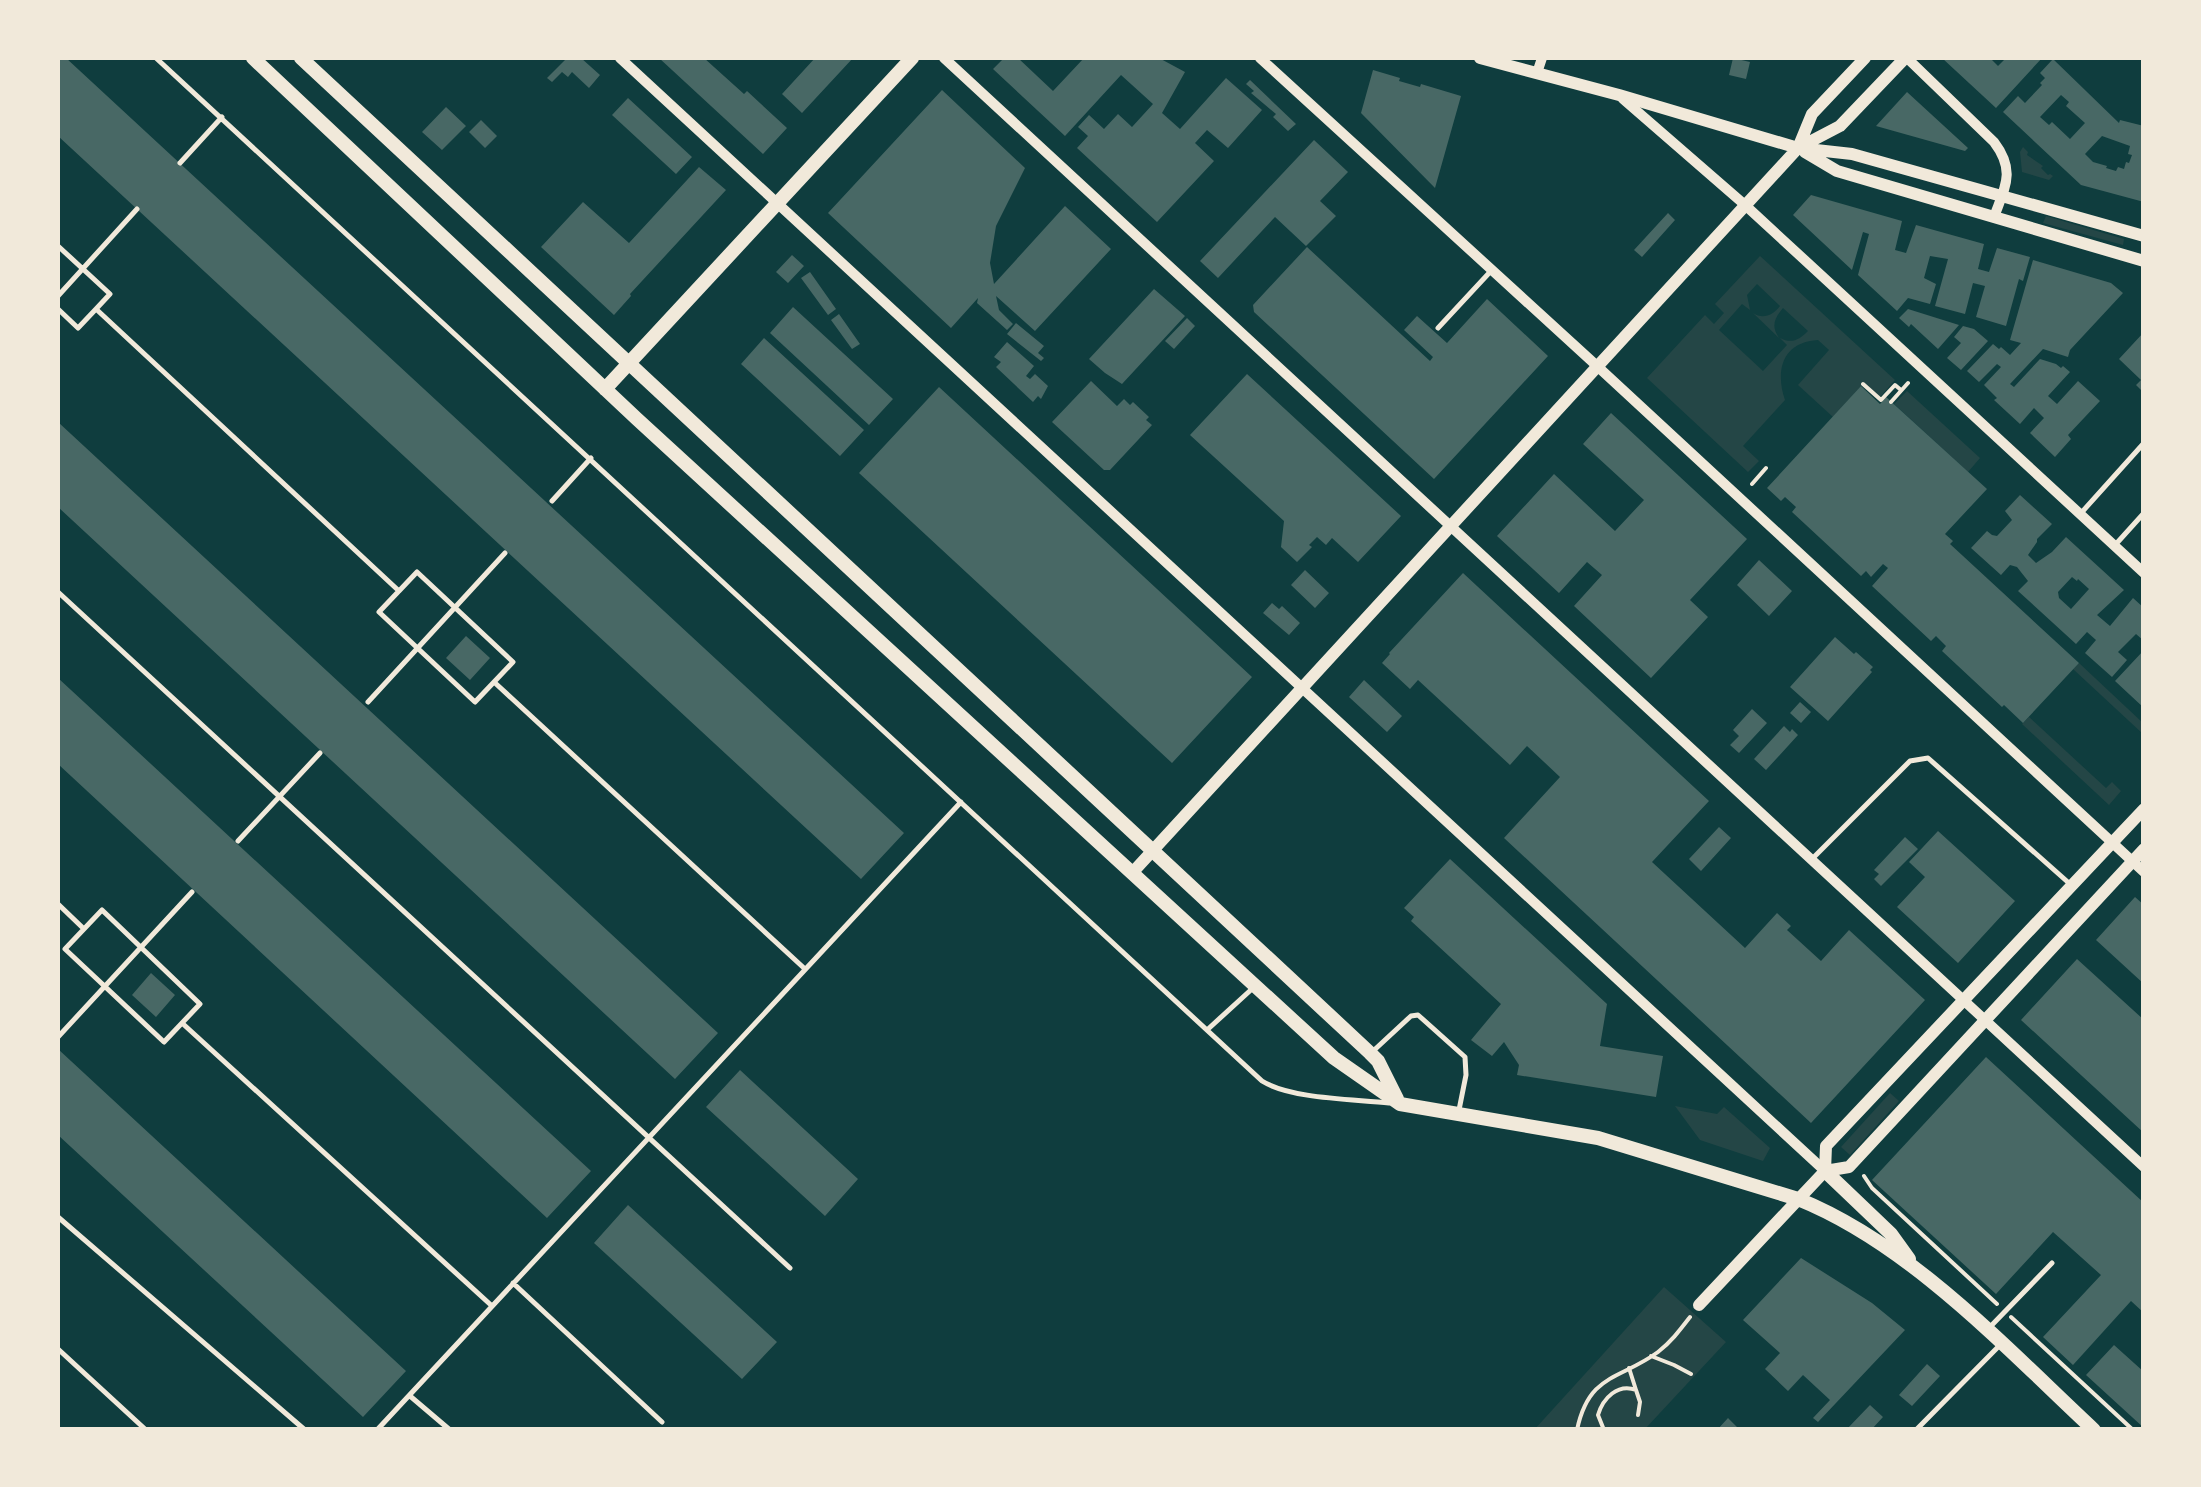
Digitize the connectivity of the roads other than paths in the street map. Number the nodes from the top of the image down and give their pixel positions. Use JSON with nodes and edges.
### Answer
{"nodes":[{"id":1,"x":156,"y":58,"type":"edge"},
{"id":2,"x":254,"y":58,"type":"edge"},
{"id":3,"x":301,"y":58,"type":"edge"},
{"id":4,"x":620,"y":58,"type":"edge"},
{"id":5,"x":912,"y":58,"type":"edge"},
{"id":6,"x":944,"y":58,"type":"edge"},
{"id":7,"x":1261,"y":58,"type":"edge"},
{"id":8,"x":1480,"y":58,"type":"edge"},
{"id":9,"x":1542,"y":58,"type":"edge"},
{"id":10,"x":1864,"y":58,"type":"edge"},
{"id":11,"x":1906,"y":58,"type":"edge"},
{"id":12,"x":1536,"y":73,"type":"junction"},
{"id":13,"x":1619,"y":95,"type":"junction"},
{"id":14,"x":222,"y":117,"type":"junction"},
{"id":15,"x":1798,"y":148,"type":"junction"},
{"id":16,"x":180,"y":163,"type":"dead end"},
{"id":17,"x":2002,"y":196,"type":"junction"},
{"id":18,"x":778,"y":202,"type":"junction"},
{"id":19,"x":1745,"y":205,"type":"junction"},
{"id":20,"x":137,"y":210,"type":"dead end"},
{"id":21,"x":1994,"y":217,"type":"junction"},
{"id":22,"x":2144,"y":236,"type":"edge"},
{"id":23,"x":58,"y":246,"type":"edge"},
{"id":24,"x":2144,"y":261,"type":"edge"},
{"id":25,"x":82,"y":269,"type":"junction"},
{"id":26,"x":1492,"y":270,"type":"junction"},
{"id":27,"x":58,"y":296,"type":"edge"},
{"id":28,"x":58,"y":309,"type":"edge"},
{"id":29,"x":96,"y":310,"type":"junction"},
{"id":30,"x":1438,"y":328,"type":"dead end"},
{"id":31,"x":630,"y":363,"type":"junction"},
{"id":32,"x":1598,"y":366,"type":"junction"},
{"id":33,"x":606,"y":388,"type":"junction"},
{"id":34,"x":2144,"y":443,"type":"edge"},
{"id":35,"x":591,"y":458,"type":"junction"},
{"id":36,"x":552,"y":501,"type":"dead end"},
{"id":37,"x":2144,"y":513,"type":"edge"},
{"id":38,"x":2080,"y":514,"type":"junction"},
{"id":39,"x":1450,"y":525,"type":"junction"},
{"id":40,"x":2114,"y":546,"type":"junction"},
{"id":41,"x":505,"y":553,"type":"dead end"},
{"id":42,"x":2144,"y":573,"type":"edge"},
{"id":43,"x":399,"y":591,"type":"junction"},
{"id":44,"x":58,"y":592,"type":"edge"},
{"id":45,"x":456,"y":608,"type":"junction"},
{"id":46,"x":418,"y":649,"type":"junction"},
{"id":47,"x":494,"y":682,"type":"junction"},
{"id":48,"x":1302,"y":686,"type":"junction"},
{"id":49,"x":368,"y":702,"type":"dead end"},
{"id":50,"x":320,"y":754,"type":"dead end"},
{"id":51,"x":279,"y":797,"type":"junction"},
{"id":52,"x":961,"y":802,"type":"junction"},
{"id":53,"x":2144,"y":810,"type":"edge"},
{"id":54,"x":238,"y":842,"type":"dead end"},
{"id":55,"x":2113,"y":844,"type":"junction"},
{"id":56,"x":2144,"y":849,"type":"edge"},
{"id":57,"x":1152,"y":850,"type":"junction"},
{"id":58,"x":1811,"y":860,"type":"junction"},
{"id":59,"x":2132,"y":862,"type":"junction"},
{"id":60,"x":1133,"y":872,"type":"junction"},
{"id":61,"x":2144,"y":872,"type":"edge"},
{"id":62,"x":2073,"y":886,"type":"junction"},
{"id":63,"x":192,"y":892,"type":"dead end"},
{"id":64,"x":58,"y":904,"type":"edge"},
{"id":65,"x":84,"y":929,"type":"junction"},
{"id":66,"x":141,"y":948,"type":"junction"},
{"id":67,"x":805,"y":969,"type":"junction"},
{"id":68,"x":105,"y":986,"type":"junction"},
{"id":69,"x":1256,"y":986,"type":"junction"},
{"id":70,"x":1964,"y":1002,"type":"junction"},
{"id":71,"x":1986,"y":1022,"type":"junction"},
{"id":72,"x":182,"y":1023,"type":"junction"},
{"id":73,"x":1208,"y":1030,"type":"junction"},
{"id":74,"x":58,"y":1037,"type":"edge"},
{"id":75,"x":1370,"y":1053,"type":"junction"},
{"id":76,"x":1400,"y":1104,"type":"junction"},
{"id":77,"x":1458,"y":1113,"type":"junction"},
{"id":78,"x":648,"y":1138,"type":"junction"},
{"id":79,"x":2144,"y":1167,"type":"edge"},
{"id":80,"x":1825,"y":1172,"type":"junction"},
{"id":81,"x":1798,"y":1200,"type":"junction"},
{"id":82,"x":58,"y":1217,"type":"edge"},
{"id":83,"x":2052,"y":1263,"type":"dead end"},
{"id":84,"x":790,"y":1268,"type":"dead end"},
{"id":85,"x":1919,"y":1272,"type":"junction"},
{"id":86,"x":513,"y":1283,"type":"junction"},
{"id":87,"x":1699,"y":1305,"type":"road end"},
{"id":88,"x":492,"y":1306,"type":"junction"},
{"id":89,"x":1986,"y":1330,"type":"junction"},
{"id":90,"x":2001,"y":1344,"type":"junction"},
{"id":91,"x":58,"y":1349,"type":"edge"},
{"id":92,"x":409,"y":1395,"type":"junction"},
{"id":93,"x":662,"y":1422,"type":"dead end"},
{"id":94,"x":1921,"y":1428,"type":"edge"},
{"id":95,"x":146,"y":1430,"type":"edge"},
{"id":96,"x":305,"y":1430,"type":"edge"},
{"id":97,"x":377,"y":1430,"type":"edge"},
{"id":98,"x":450,"y":1430,"type":"edge"},
{"id":99,"x":2094,"y":1430,"type":"edge"}],
"edges":[{"from":1,"to":14,"type":"lane"},
{"from":2,"to":33,"type":"main road"},
{"from":3,"to":31,"type":"main road"},
{"from":4,"to":18,"type":"street"},
{"from":5,"to":18,"type":"main road"},
{"from":6,"to":39,"type":"street"},
{"from":7,"to":26,"type":"street"},
{"from":8,"to":12,"type":"street"},
{"from":9,"to":12,"type":"street"},
{"from":10,"to":15,"type":"street"},
{"from":11,"to":15,"type":"street"},
{"from":11,"to":17,"type":"street"},
{"from":12,"to":13,"type":"street"},
{"from":13,"to":15,"type":"street"},
{"from":13,"to":19,"type":"street"},
{"from":14,"to":16,"type":"lane"},
{"from":14,"to":35,"type":"lane"},
{"from":15,"to":17,"type":"street"},
{"from":15,"to":19,"type":"street"},
{"from":15,"to":21,"type":"street"},
{"from":17,"to":21,"type":"street"},
{"from":17,"to":22,"type":"street"},
{"from":18,"to":31,"type":"main road"},
{"from":18,"to":48,"type":"street"},
{"from":19,"to":32,"type":"street"},
{"from":19,"to":38,"type":"street"},
{"from":20,"to":25,"type":"lane"},
{"from":21,"to":24,"type":"street"},
{"from":23,"to":25,"type":"lane"},
{"from":25,"to":27,"type":"lane"},
{"from":25,"to":29,"type":"lane"},
{"from":26,"to":30,"type":"lane"},
{"from":26,"to":32,"type":"street"},
{"from":28,"to":29,"type":"lane"},
{"from":29,"to":43,"type":"lane"},
{"from":31,"to":33,"type":"main road"},
{"from":31,"to":57,"type":"main road"},
{"from":32,"to":39,"type":"street"},
{"from":32,"to":55,"type":"street"},
{"from":33,"to":60,"type":"main road"},
{"from":34,"to":38,"type":"lane"},
{"from":35,"to":36,"type":"lane"},
{"from":35,"to":52,"type":"lane"},
{"from":37,"to":40,"type":"lane"},
{"from":38,"to":40,"type":"street"},
{"from":39,"to":48,"type":"street"},
{"from":39,"to":58,"type":"street"},
{"from":40,"to":42,"type":"street"},
{"from":41,"to":45,"type":"lane"},
{"from":43,"to":45,"type":"lane"},
{"from":43,"to":46,"type":"lane"},
{"from":44,"to":51,"type":"lane"},
{"from":45,"to":46,"type":"lane"},
{"from":45,"to":47,"type":"lane"},
{"from":46,"to":47,"type":"lane"},
{"from":46,"to":49,"type":"lane"},
{"from":47,"to":67,"type":"lane"},
{"from":48,"to":57,"type":"street"},
{"from":48,"to":80,"type":"street"},
{"from":50,"to":51,"type":"lane"},
{"from":51,"to":54,"type":"lane"},
{"from":51,"to":78,"type":"lane"},
{"from":52,"to":67,"type":"lane"},
{"from":52,"to":73,"type":"lane"},
{"from":53,"to":55,"type":"street"},
{"from":55,"to":59,"type":"street"},
{"from":55,"to":62,"type":"street"},
{"from":56,"to":59,"type":"street"},
{"from":57,"to":60,"type":"street"},
{"from":57,"to":75,"type":"main road"},
{"from":58,"to":62,"type":"lane"},
{"from":58,"to":70,"type":"street"},
{"from":59,"to":61,"type":"street"},
{"from":59,"to":71,"type":"street"},
{"from":60,"to":69,"type":"main road"},
{"from":62,"to":70,"type":"street"},
{"from":63,"to":66,"type":"lane"},
{"from":64,"to":65,"type":"lane"},
{"from":65,"to":66,"type":"lane"},
{"from":65,"to":68,"type":"lane"},
{"from":66,"to":68,"type":"lane"},
{"from":66,"to":72,"type":"lane"},
{"from":67,"to":78,"type":"lane"},
{"from":68,"to":72,"type":"lane"},
{"from":68,"to":74,"type":"lane"},
{"from":69,"to":73,"type":"lane"},
{"from":69,"to":76,"type":"main road"},
{"from":70,"to":71,"type":"street"},
{"from":70,"to":80,"type":"street"},
{"from":71,"to":79,"type":"street"},
{"from":71,"to":80,"type":"street"},
{"from":72,"to":88,"type":"lane"},
{"from":73,"to":76,"type":"lane"},
{"from":75,"to":76,"type":"main road"},
{"from":75,"to":77,"type":"lane"},
{"from":76,"to":77,"type":"main road"},
{"from":77,"to":81,"type":"main road"},
{"from":78,"to":84,"type":"lane"},
{"from":78,"to":86,"type":"lane"},
{"from":80,"to":81,"type":"street"},
{"from":80,"to":85,"type":"main road"},
{"from":81,"to":85,"type":"main road"},
{"from":81,"to":87,"type":"street"},
{"from":82,"to":96,"type":"lane"},
{"from":83,"to":89,"type":"lane"},
{"from":85,"to":89,"type":"main road"},
{"from":86,"to":88,"type":"lane"},
{"from":86,"to":93,"type":"lane"},
{"from":88,"to":92,"type":"lane"},
{"from":89,"to":90,"type":"main road"},
{"from":90,"to":94,"type":"lane"},
{"from":90,"to":99,"type":"main road"},
{"from":91,"to":95,"type":"lane"},
{"from":92,"to":97,"type":"lane"},
{"from":92,"to":98,"type":"lane"}]}
